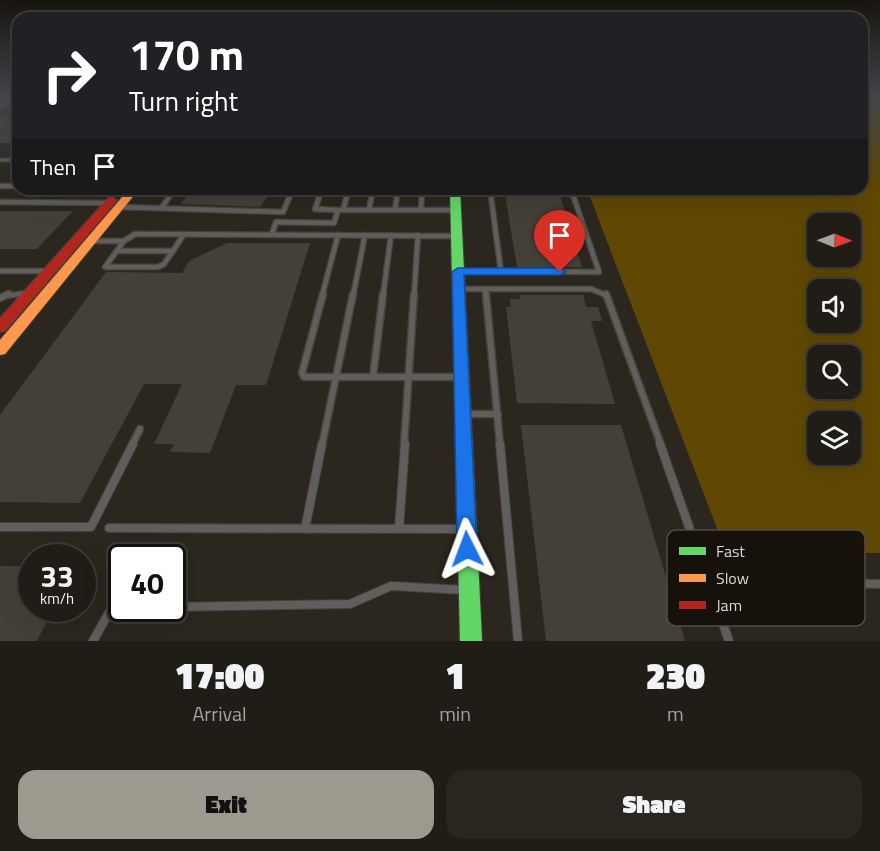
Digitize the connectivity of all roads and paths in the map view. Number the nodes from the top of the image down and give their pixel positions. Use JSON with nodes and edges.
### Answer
{"nodes":[{"id":1,"x":119,"y":195,"type":"edge"},
{"id":2,"x":126,"y":195,"type":"edge"},
{"id":3,"x":171,"y":195,"type":"edge"},
{"id":4,"x":290,"y":195,"type":"edge"},
{"id":5,"x":320,"y":195,"type":"edge"},
{"id":6,"x":347,"y":195,"type":"edge"},
{"id":7,"x":372,"y":195,"type":"edge"},
{"id":8,"x":397,"y":195,"type":"edge"},
{"id":9,"x":422,"y":195,"type":"edge"},
{"id":10,"x":455,"y":195,"type":"edge"},
{"id":11,"x":491,"y":195,"type":"edge"},
{"id":12,"x":573,"y":195,"type":"edge"},
{"id":13,"x":0,"y":202,"type":"edge"},
{"id":14,"x":114,"y":205,"type":"junction"},
{"id":15,"x":162,"y":207,"type":"junction"},
{"id":16,"x":341,"y":210,"type":"junction"},
{"id":17,"x":369,"y":210,"type":"junction"},
{"id":18,"x":395,"y":210,"type":"junction"},
{"id":19,"x":421,"y":210,"type":"junction"},
{"id":20,"x":456,"y":210,"type":"junction"},
{"id":21,"x":184,"y":234,"type":"junction"},
{"id":22,"x":272,"y":234,"type":"junction"},
{"id":23,"x":338,"y":235,"type":"junction"},
{"id":24,"x":365,"y":235,"type":"junction"},
{"id":25,"x":391,"y":235,"type":"junction"},
{"id":26,"x":418,"y":235,"type":"junction"},
{"id":27,"x":457,"y":236,"type":"junction"},
{"id":28,"x":91,"y":241,"type":"junction"},
{"id":29,"x":124,"y":241,"type":"junction"},
{"id":30,"x":117,"y":251,"type":"junction"},
{"id":31,"x":173,"y":251,"type":"junction"},
{"id":32,"x":0,"y":271,"type":"edge"},
{"id":33,"x":48,"y":271,"type":"junction"},
{"id":34,"x":458,"y":272,"type":"junction"},
{"id":35,"x":501,"y":272,"type":"junction"},
{"id":36,"x":459,"y":289,"type":"junction"},
{"id":37,"x":485,"y":289,"type":"junction"},
{"id":38,"x":0,"y":290,"type":"edge"},
{"id":39,"x":12,"y":293,"type":"junction"},
{"id":40,"x":29,"y":293,"type":"junction"},
{"id":41,"x":0,"y":298,"type":"edge"},
{"id":42,"x":0,"y":327,"type":"edge"},
{"id":43,"x":0,"y":350,"type":"edge"},
{"id":44,"x":336,"y":377,"type":"junction"},
{"id":45,"x":373,"y":377,"type":"junction"},
{"id":46,"x":409,"y":377,"type":"junction"},
{"id":47,"x":461,"y":377,"type":"junction"},
{"id":48,"x":462,"y":414,"type":"junction"},
{"id":49,"x":498,"y":414,"type":"junction"},
{"id":50,"x":140,"y":429,"type":"dead end"},
{"id":51,"x":0,"y":527,"type":"edge"},
{"id":52,"x":109,"y":528,"type":"dead end"},
{"id":53,"x":304,"y":529,"type":"junction"},
{"id":54,"x":399,"y":529,"type":"junction"},
{"id":55,"x":466,"y":529,"type":"junction"},
{"id":56,"x":691,"y":530,"type":"edge"},
{"id":57,"x":865,"y":584,"type":"edge"},
{"id":58,"x":880,"y":584,"type":"edge"},
{"id":59,"x":470,"y":590,"type":"junction"},
{"id":60,"x":186,"y":607,"type":"edge"},
{"id":61,"x":108,"y":614,"type":"edge"},
{"id":62,"x":724,"y":626,"type":"edge"},
{"id":63,"x":93,"y":641,"type":"edge"},
{"id":64,"x":471,"y":641,"type":"edge"},
{"id":65,"x":518,"y":641,"type":"edge"},
{"id":66,"x":729,"y":641,"type":"edge"}],
"edges":[{"from":1,"to":14,"type":"street"},
{"from":2,"to":14,"type":"street"},
{"from":3,"to":15,"type":"lane"},
{"from":4,"to":15,"type":"lane"},
{"from":5,"to":16,"type":"lane"},
{"from":6,"to":16,"type":"lane"},
{"from":7,"to":17,"type":"lane"},
{"from":8,"to":18,"type":"lane"},
{"from":9,"to":19,"type":"lane"},
{"from":10,"to":20,"type":"street"},
{"from":11,"to":35,"type":"lane"},
{"from":12,"to":35,"type":"lane"},
{"from":13,"to":14,"type":"lane"},
{"from":14,"to":15,"type":"lane"},
{"from":14,"to":28,"type":"street"},
{"from":14,"to":33,"type":"street"},
{"from":16,"to":17,"type":"lane"},
{"from":16,"to":22,"type":"lane"},
{"from":17,"to":18,"type":"lane"},
{"from":18,"to":19,"type":"lane"},
{"from":19,"to":20,"type":"lane"},
{"from":20,"to":27,"type":"street"},
{"from":21,"to":22,"type":"lane"},
{"from":21,"to":29,"type":"lane"},
{"from":21,"to":31,"type":"lane"},
{"from":22,"to":23,"type":"lane"},
{"from":23,"to":24,"type":"lane"},
{"from":23,"to":44,"type":"lane"},
{"from":24,"to":25,"type":"lane"},
{"from":24,"to":44,"type":"lane"},
{"from":25,"to":26,"type":"lane"},
{"from":25,"to":45,"type":"lane"},
{"from":26,"to":27,"type":"lane"},
{"from":26,"to":46,"type":"lane"},
{"from":27,"to":34,"type":"street"},
{"from":28,"to":29,"type":"lane"},
{"from":28,"to":43,"type":"street"},
{"from":29,"to":30,"type":"lane"},
{"from":30,"to":31,"type":"lane"},
{"from":30,"to":31,"type":"lane"},
{"from":32,"to":33,"type":"lane"},
{"from":33,"to":40,"type":"street"},
{"from":34,"to":35,"type":"lane"},
{"from":34,"to":36,"type":"street"},
{"from":36,"to":37,"type":"lane"},
{"from":36,"to":47,"type":"street"},
{"from":37,"to":49,"type":"lane"},
{"from":37,"to":56,"type":"lane"},
{"from":38,"to":39,"type":"lane"},
{"from":39,"to":40,"type":"lane"},
{"from":39,"to":41,"type":"lane"},
{"from":40,"to":42,"type":"street"},
{"from":44,"to":45,"type":"lane"},
{"from":44,"to":53,"type":"lane"},
{"from":45,"to":46,"type":"lane"},
{"from":46,"to":47,"type":"lane"},
{"from":46,"to":54,"type":"lane"},
{"from":47,"to":48,"type":"street"},
{"from":48,"to":49,"type":"lane"},
{"from":48,"to":55,"type":"street"},
{"from":49,"to":65,"type":"lane"},
{"from":50,"to":51,"type":"lane"},
{"from":52,"to":53,"type":"lane"},
{"from":53,"to":54,"type":"lane"},
{"from":54,"to":55,"type":"lane"},
{"from":55,"to":59,"type":"street"},
{"from":57,"to":58,"type":"lane"},
{"from":59,"to":60,"type":"lane"},
{"from":59,"to":64,"type":"street"},
{"from":61,"to":63,"type":"lane"},
{"from":62,"to":66,"type":"lane"}]}
